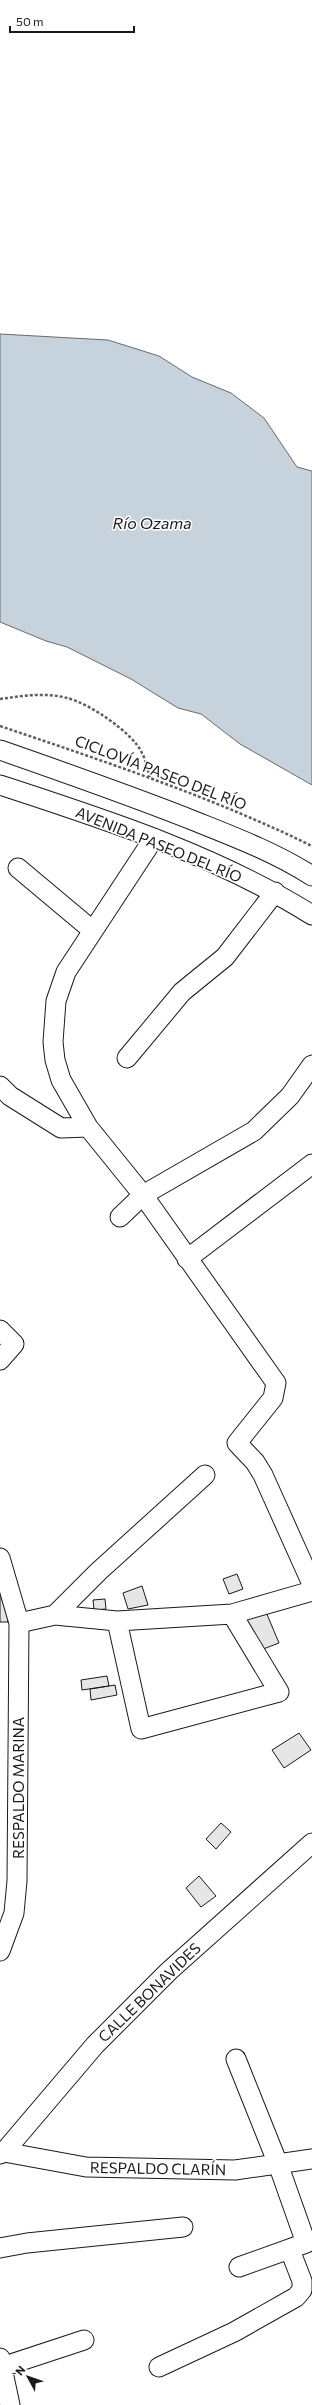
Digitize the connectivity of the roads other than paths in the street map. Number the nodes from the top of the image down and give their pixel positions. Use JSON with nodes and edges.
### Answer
{"nodes":[{"id":1,"x":0,"y":750,"type":"edge"},
{"id":2,"x":0,"y":786,"type":"edge"},
{"id":3,"x":154,"y":838,"type":"junction"},
{"id":4,"x":18,"y":868,"type":"dead end"},
{"id":5,"x":312,"y":876,"type":"edge"},
{"id":6,"x":275,"y":892,"type":"junction"},
{"id":7,"x":312,"y":915,"type":"edge"},
{"id":8,"x":92,"y":930,"type":"junction"},
{"id":9,"x":127,"y":1058,"type":"dead end"},
{"id":10,"x":312,"y":1064,"type":"edge"},
{"id":11,"x":0,"y":1086,"type":"edge"},
{"id":12,"x":88,"y":1127,"type":"junction"},
{"id":13,"x":312,"y":1164,"type":"edge"},
{"id":14,"x":143,"y":1195,"type":"junction"},
{"id":15,"x":120,"y":1217,"type":"dead end"},
{"id":16,"x":187,"y":1259,"type":"junction"},
{"id":17,"x":0,"y":1330,"type":"edge"},
{"id":18,"x":0,"y":1360,"type":"edge"},
{"id":19,"x":205,"y":1476,"type":"dead end"},
{"id":20,"x":0,"y":1558,"type":"edge"},
{"id":21,"x":312,"y":1584,"type":"edge"},
{"id":22,"x":312,"y":1590,"type":"edge"},
{"id":23,"x":232,"y":1614,"type":"junction"},
{"id":24,"x":55,"y":1615,"type":"junction"},
{"id":25,"x":117,"y":1621,"type":"junction"},
{"id":26,"x":19,"y":1623,"type":"junction"},
{"id":27,"x":312,"y":1843,"type":"edge"},
{"id":28,"x":0,"y":1950,"type":"edge"},
{"id":29,"x":236,"y":2059,"type":"dead end"},
{"id":30,"x":2,"y":2153,"type":"edge"},
{"id":31,"x":312,"y":2159,"type":"edge"},
{"id":32,"x":278,"y":2164,"type":"junction"},
{"id":33,"x":183,"y":2227,"type":"dead end"},
{"id":34,"x":0,"y":2248,"type":"edge"},
{"id":35,"x":290,"y":2250,"type":"junction"},
{"id":36,"x":239,"y":2267,"type":"dead end"},
{"id":37,"x":84,"y":2340,"type":"dead end"},
{"id":38,"x":1,"y":2363,"type":"edge"},
{"id":39,"x":159,"y":2367,"type":"dead end"},
{"id":40,"x":10,"y":2405,"type":"edge"}],
"edges":[{"from":1,"to":5,"type":"street"},
{"from":2,"to":3,"type":"street","name":"AVENIDA PASEO DEL RÍO"},
{"from":3,"to":6,"type":"street","name":"AVENIDA PASEO DEL RÍO"},
{"from":3,"to":8,"type":"street"},
{"from":4,"to":8,"type":"street"},
{"from":6,"to":7,"type":"street","name":"AVENIDA PASEO DEL RÍO"},
{"from":6,"to":9,"type":"street"},
{"from":8,"to":12,"type":"street"},
{"from":10,"to":14,"type":"street"},
{"from":11,"to":12,"type":"street"},
{"from":12,"to":14,"type":"street"},
{"from":13,"to":16,"type":"street"},
{"from":14,"to":15,"type":"street"},
{"from":14,"to":16,"type":"street"},
{"from":16,"to":21,"type":"street"},
{"from":17,"to":18,"type":"street"},
{"from":19,"to":24,"type":"street"},
{"from":20,"to":26,"type":"street","name":"RESPALDO MARINA"},
{"from":22,"to":23,"type":"street"},
{"from":23,"to":25,"type":"street"},
{"from":23,"to":25,"type":"street"},
{"from":24,"to":25,"type":"street"},
{"from":24,"to":26,"type":"street"},
{"from":26,"to":28,"type":"street","name":"RESPALDO MARINA"},
{"from":27,"to":30,"type":"street","name":"CALLE BONAVIDES"},
{"from":29,"to":32,"type":"street"},
{"from":30,"to":32,"type":"street","name":"RESPALDO CLARÍN"},
{"from":31,"to":32,"type":"street","name":"RESPALDO CLARÍN"},
{"from":32,"to":35,"type":"street"},
{"from":33,"to":34,"type":"street"},
{"from":35,"to":36,"type":"street"},
{"from":35,"to":39,"type":"street"},
{"from":37,"to":38,"type":"street"},
{"from":38,"to":40,"type":"street"}]}
